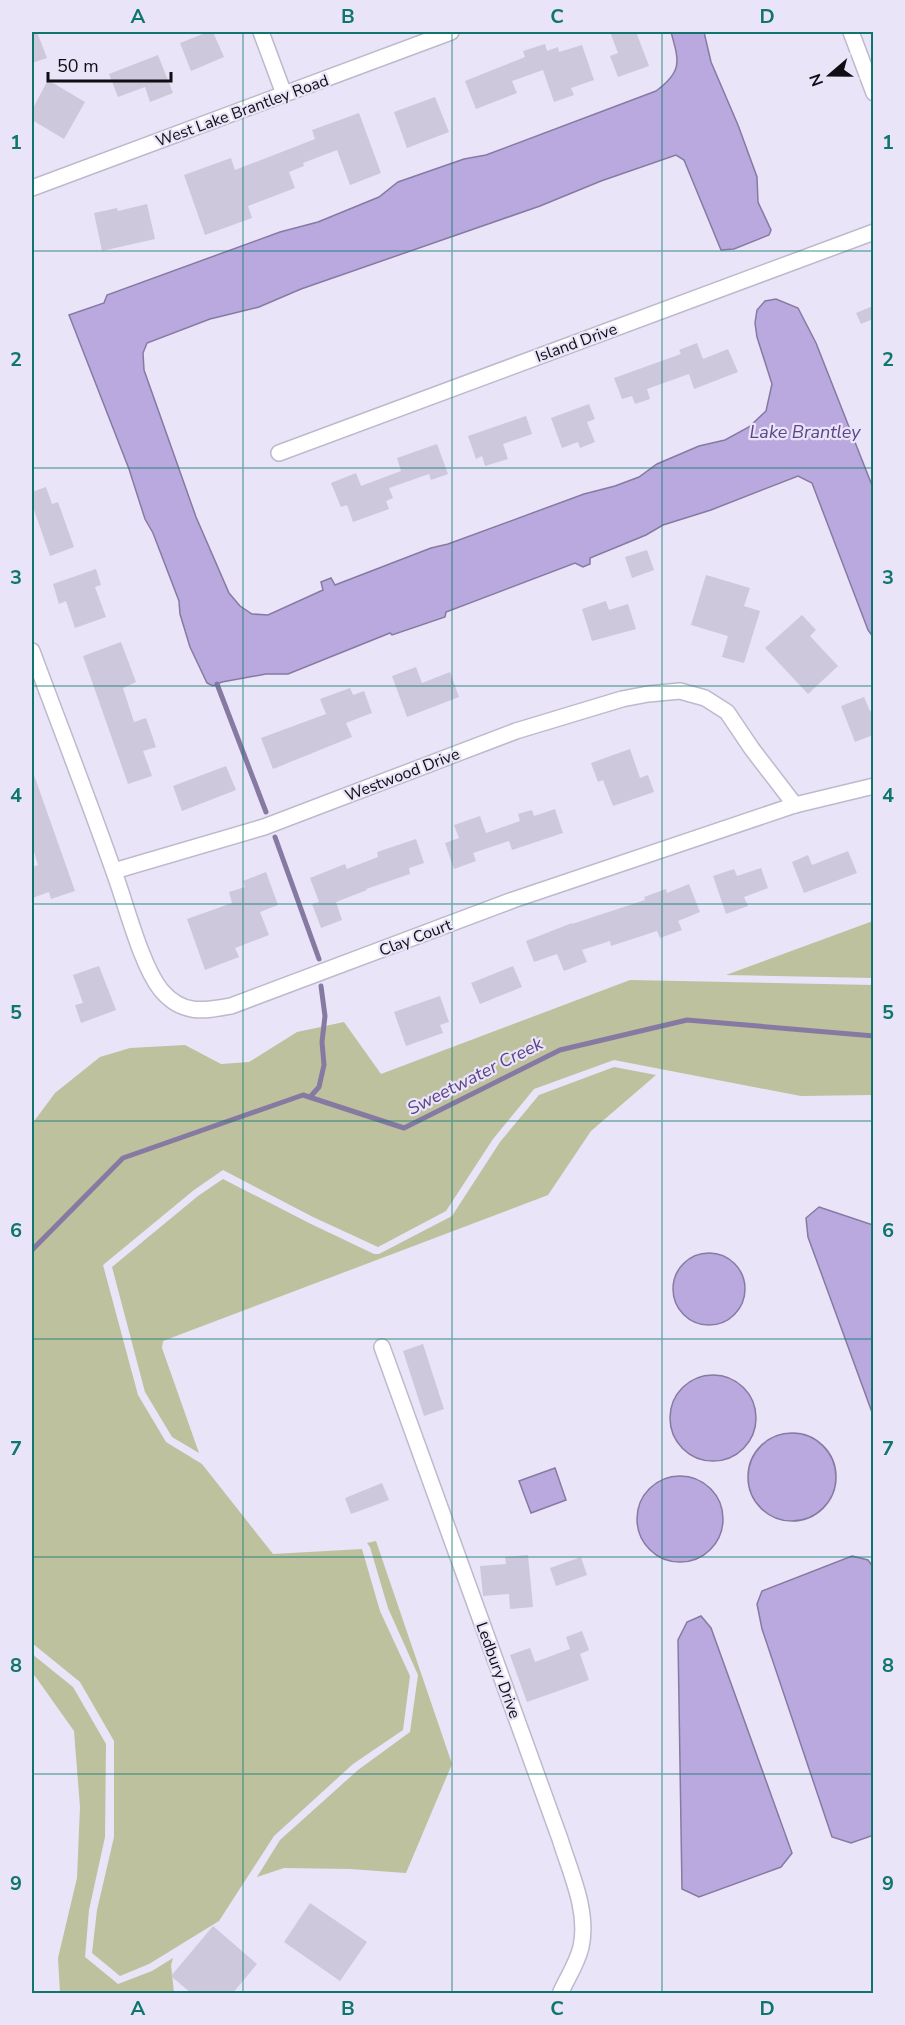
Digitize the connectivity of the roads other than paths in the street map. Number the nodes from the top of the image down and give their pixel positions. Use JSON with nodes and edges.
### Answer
{"nodes":[{"id":1,"x":261,"y":32,"type":"edge"},
{"id":2,"x":451,"y":32,"type":"edge"},
{"id":3,"x":851,"y":32,"type":"edge"},
{"id":4,"x":873,"y":93,"type":"edge"},
{"id":5,"x":284,"y":94,"type":"junction"},
{"id":6,"x":32,"y":188,"type":"edge"},
{"id":7,"x":873,"y":232,"type":"edge"},
{"id":8,"x":279,"y":453,"type":"dead end"},
{"id":9,"x":32,"y":651,"type":"edge"},
{"id":10,"x":873,"y":786,"type":"edge"},
{"id":11,"x":795,"y":805,"type":"junction"},
{"id":12,"x":114,"y":871,"type":"junction"},
{"id":13,"x":382,"y":1347,"type":"dead end"},
{"id":14,"x":560,"y":1994,"type":"edge"}],
"edges":[{"from":1,"to":5,"type":"street"},
{"from":2,"to":5,"type":"street","name":"West Lake Brantley Road"},
{"from":3,"to":4,"type":"street"},
{"from":5,"to":6,"type":"street","name":"West Lake Brantley Road"},
{"from":7,"to":8,"type":"street","name":"Island Drive"},
{"from":9,"to":12,"type":"street"},
{"from":10,"to":11,"type":"street"},
{"from":11,"to":12,"type":"street","name":"Westwood Drive"},
{"from":11,"to":12,"type":"street","name":"Clay Court"},
{"from":13,"to":14,"type":"street","name":"Ledbury Drive"}]}
